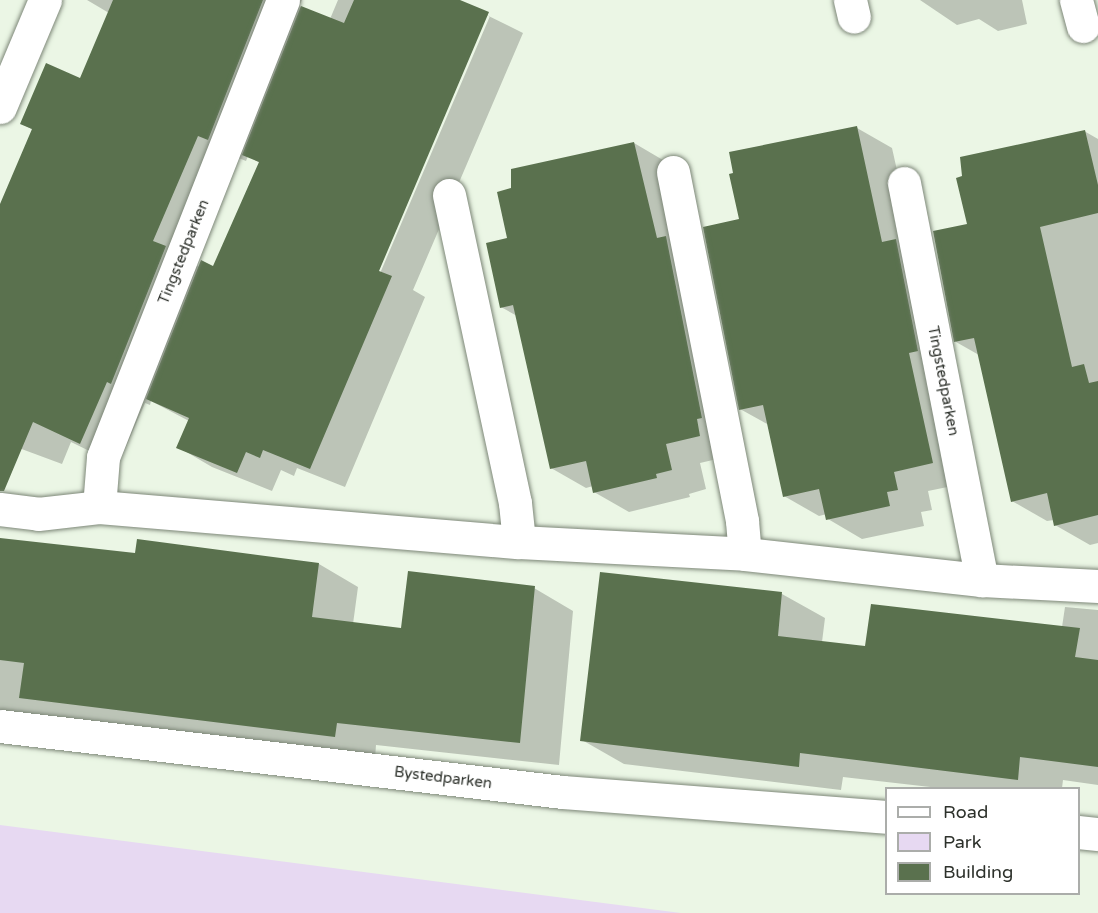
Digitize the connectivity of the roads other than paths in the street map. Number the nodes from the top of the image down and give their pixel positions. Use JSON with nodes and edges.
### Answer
{"nodes":[{"id":1,"x":45,"y":0,"type":"edge"},
{"id":2,"x":284,"y":0,"type":"edge"},
{"id":3,"x":0,"y":107,"type":"edge"},
{"id":4,"x":673,"y":172,"type":"dead end"},
{"id":5,"x":904,"y":183,"type":"dead end"},
{"id":6,"x":449,"y":195,"type":"dead end"},
{"id":7,"x":99,"y":507,"type":"junction"},
{"id":8,"x":0,"y":509,"type":"edge"},
{"id":9,"x":519,"y":542,"type":"junction"},
{"id":10,"x":745,"y":555,"type":"junction"},
{"id":11,"x":982,"y":580,"type":"junction"},
{"id":12,"x":1098,"y":586,"type":"edge"},
{"id":13,"x":0,"y":726,"type":"edge"},
{"id":14,"x":885,"y":817,"type":"edge"},
{"id":15,"x":1080,"y":832,"type":"edge"},
{"id":16,"x":1098,"y":834,"type":"edge"}],
"edges":[{"from":1,"to":3,"type":"street"},
{"from":2,"to":7,"type":"street","name":"Tingstedparken"},
{"from":4,"to":10,"type":"street"},
{"from":5,"to":11,"type":"street","name":"Tingstedparken"},
{"from":6,"to":9,"type":"street"},
{"from":7,"to":8,"type":"street"},
{"from":7,"to":9,"type":"street"},
{"from":9,"to":10,"type":"street"},
{"from":10,"to":11,"type":"street"},
{"from":11,"to":12,"type":"street"},
{"from":13,"to":14,"type":"street","name":"Bystedparken"},
{"from":15,"to":16,"type":"street"}]}
